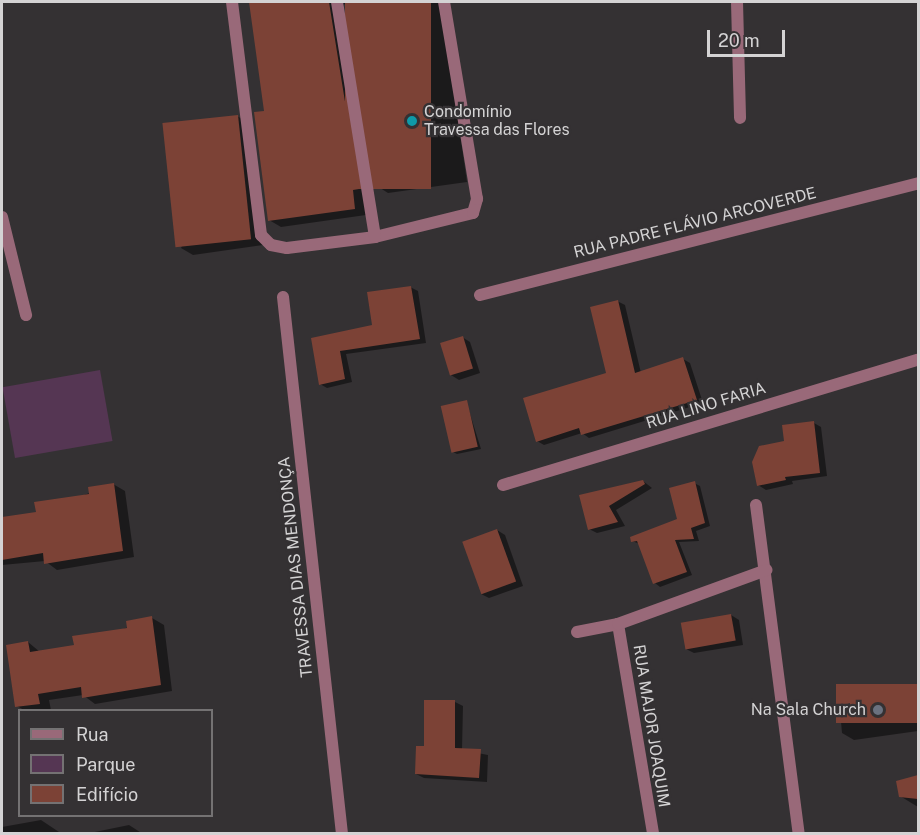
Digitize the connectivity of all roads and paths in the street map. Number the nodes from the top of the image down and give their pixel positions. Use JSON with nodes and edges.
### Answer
{"nodes":[{"id":1,"x":232,"y":2,"type":"edge"},
{"id":2,"x":337,"y":2,"type":"edge"},
{"id":3,"x":444,"y":2,"type":"edge"},
{"id":4,"x":737,"y":2,"type":"edge"},
{"id":5,"x":740,"y":118,"type":"dead end"},
{"id":6,"x":918,"y":183,"type":"edge"},
{"id":7,"x":2,"y":219,"type":"edge"},
{"id":8,"x":375,"y":237,"type":"junction"},
{"id":9,"x":480,"y":295,"type":"dead end"},
{"id":10,"x":283,"y":297,"type":"dead end"},
{"id":11,"x":26,"y":315,"type":"dead end"},
{"id":12,"x":918,"y":360,"type":"edge"},
{"id":13,"x":503,"y":485,"type":"dead end"},
{"id":14,"x":756,"y":505,"type":"dead end"},
{"id":15,"x":766,"y":570,"type":"junction"},
{"id":16,"x":618,"y":624,"type":"junction"},
{"id":17,"x":578,"y":632,"type":"dead end"},
{"id":18,"x":342,"y":834,"type":"edge"},
{"id":19,"x":653,"y":834,"type":"edge"},
{"id":20,"x":799,"y":834,"type":"edge"}],
"edges":[{"from":1,"to":8,"type":"street"},
{"from":2,"to":8,"type":"street"},
{"from":3,"to":8,"type":"street"},
{"from":4,"to":5,"type":"street"},
{"from":6,"to":9,"type":"street","name":"RUA PADRE FLÁVIO ARCOVERDE"},
{"from":7,"to":11,"type":"street"},
{"from":10,"to":18,"type":"street","name":"TRAVESSA DIAS MENDONÇA"},
{"from":12,"to":13,"type":"street","name":"RUA LINO FARIA"},
{"from":14,"to":15,"type":"street"},
{"from":15,"to":16,"type":"street"},
{"from":15,"to":20,"type":"street"},
{"from":16,"to":17,"type":"street"},
{"from":16,"to":19,"type":"street","name":"RUA MAJOR JOAQUIM"}]}
